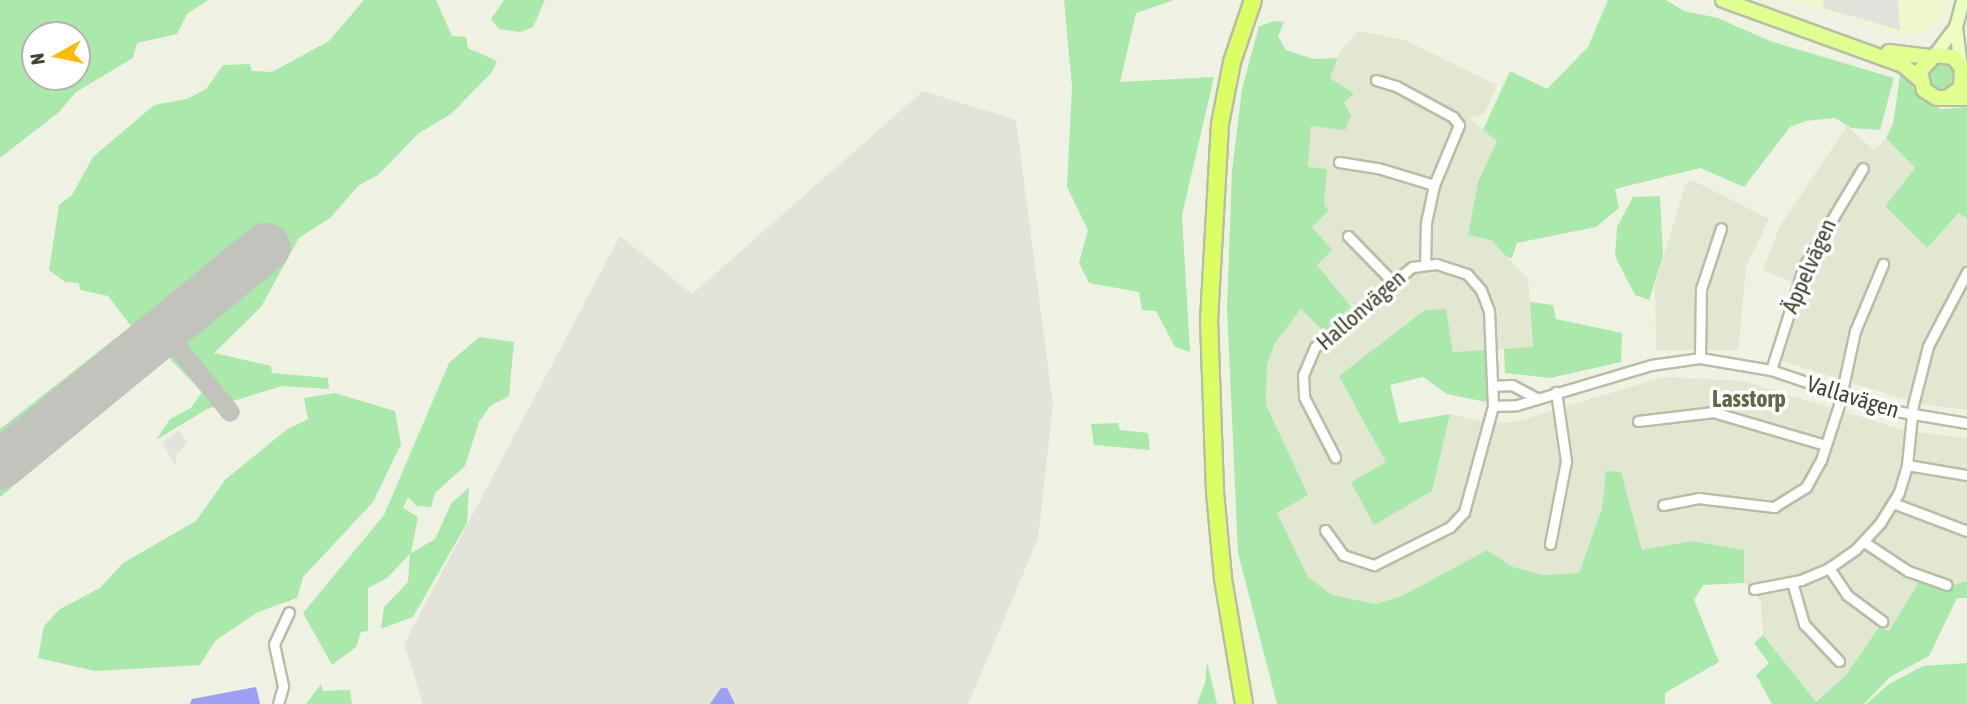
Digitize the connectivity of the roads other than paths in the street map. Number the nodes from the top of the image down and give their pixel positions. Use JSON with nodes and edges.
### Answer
{"nodes":[{"id":1,"x":1253,"y":0,"type":"edge"},
{"id":2,"x":1723,"y":0,"type":"edge"},
{"id":3,"x":1963,"y":0,"type":"edge"},
{"id":4,"x":1956,"y":27,"type":"junction"},
{"id":5,"x":1850,"y":47,"type":"junction"},
{"id":6,"x":1932,"y":56,"type":"junction"},
{"id":7,"x":1964,"y":68,"type":"edge"},
{"id":8,"x":1376,"y":80,"type":"dead end"},
{"id":9,"x":1920,"y":80,"type":"junction"},
{"id":10,"x":1947,"y":98,"type":"junction"},
{"id":11,"x":1967,"y":98,"type":"edge"},
{"id":12,"x":1339,"y":162,"type":"dead end"},
{"id":13,"x":1863,"y":168,"type":"dead end"},
{"id":14,"x":1434,"y":185,"type":"junction"},
{"id":15,"x":1721,"y":228,"type":"dead end"},
{"id":16,"x":1348,"y":236,"type":"dead end"},
{"id":17,"x":1425,"y":264,"type":"junction"},
{"id":18,"x":1883,"y":264,"type":"dead end"},
{"id":19,"x":1967,"y":272,"type":"edge"},
{"id":20,"x":1391,"y":280,"type":"junction"},
{"id":21,"x":1700,"y":358,"type":"junction"},
{"id":22,"x":1771,"y":370,"type":"junction"},
{"id":23,"x":1493,"y":386,"type":"junction"},
{"id":24,"x":1556,"y":392,"type":"junction"},
{"id":25,"x":1840,"y":395,"type":"junction"},
{"id":26,"x":1536,"y":398,"type":"junction"},
{"id":27,"x":1493,"y":406,"type":"junction"},
{"id":28,"x":1912,"y":415,"type":"junction"},
{"id":29,"x":1637,"y":421,"type":"dead end"},
{"id":30,"x":1967,"y":423,"type":"edge"},
{"id":31,"x":1825,"y":445,"type":"junction"},
{"id":32,"x":1335,"y":457,"type":"dead end"},
{"id":33,"x":1907,"y":465,"type":"junction"},
{"id":34,"x":1967,"y":475,"type":"edge"},
{"id":35,"x":1893,"y":503,"type":"junction"},
{"id":36,"x":1663,"y":505,"type":"dead end"},
{"id":37,"x":1325,"y":530,"type":"dead end"},
{"id":38,"x":1967,"y":531,"type":"edge"},
{"id":39,"x":1864,"y":542,"type":"junction"},
{"id":40,"x":1550,"y":544,"type":"dead end"},
{"id":41,"x":1829,"y":568,"type":"junction"},
{"id":42,"x":1792,"y":582,"type":"junction"},
{"id":43,"x":1947,"y":585,"type":"dead end"},
{"id":44,"x":1755,"y":589,"type":"dead end"},
{"id":45,"x":289,"y":612,"type":"dead end"},
{"id":46,"x":1882,"y":621,"type":"dead end"},
{"id":47,"x":1839,"y":661,"type":"dead end"},
{"id":48,"x":278,"y":704,"type":"edge"},
{"id":49,"x":1244,"y":704,"type":"edge"}],
"edges":[{"from":1,"to":49,"type":"highway"},
{"from":2,"to":5,"type":"main road"},
{"from":3,"to":4,"type":"street"},
{"from":4,"to":6,"type":"street"},
{"from":4,"to":7,"type":"street"},
{"from":5,"to":6,"type":"main road"},
{"from":5,"to":9,"type":"main road"},
{"from":6,"to":7,"type":"main road"},
{"from":6,"to":9,"type":"main road"},
{"from":7,"to":10,"type":"main road"},
{"from":8,"to":14,"type":"street"},
{"from":9,"to":10,"type":"main road"},
{"from":10,"to":11,"type":"main road"},
{"from":12,"to":14,"type":"street"},
{"from":13,"to":22,"type":"street","name":"Äppelvägen"},
{"from":14,"to":17,"type":"street"},
{"from":15,"to":21,"type":"street"},
{"from":16,"to":20,"type":"street"},
{"from":17,"to":20,"type":"street","name":"Hallonvägen"},
{"from":17,"to":23,"type":"street","name":"Hallonvägen"},
{"from":18,"to":25,"type":"street"},
{"from":19,"to":28,"type":"street"},
{"from":20,"to":32,"type":"street","name":"Hallonvägen"},
{"from":21,"to":22,"type":"street","name":"Vallavägen"},
{"from":21,"to":24,"type":"street","name":"Vallavägen"},
{"from":22,"to":25,"type":"street","name":"Vallavägen"},
{"from":23,"to":26,"type":"street"},
{"from":23,"to":27,"type":"street","name":"Hallonvägen"},
{"from":24,"to":26,"type":"street","name":"Vallavägen"},
{"from":24,"to":40,"type":"street"},
{"from":25,"to":28,"type":"street","name":"Vallavägen"},
{"from":25,"to":31,"type":"street"},
{"from":26,"to":27,"type":"street","name":"Vallavägen"},
{"from":27,"to":37,"type":"street","name":"Hallonvägen"},
{"from":28,"to":30,"type":"street","name":"Vallavägen"},
{"from":28,"to":33,"type":"street"},
{"from":29,"to":31,"type":"street"},
{"from":31,"to":36,"type":"street"},
{"from":33,"to":34,"type":"street"},
{"from":33,"to":35,"type":"street"},
{"from":35,"to":38,"type":"street"},
{"from":35,"to":39,"type":"street"},
{"from":39,"to":41,"type":"street"},
{"from":39,"to":43,"type":"street"},
{"from":41,"to":42,"type":"street"},
{"from":41,"to":46,"type":"street"},
{"from":42,"to":44,"type":"street"},
{"from":42,"to":47,"type":"street"},
{"from":45,"to":48,"type":"street"}]}
